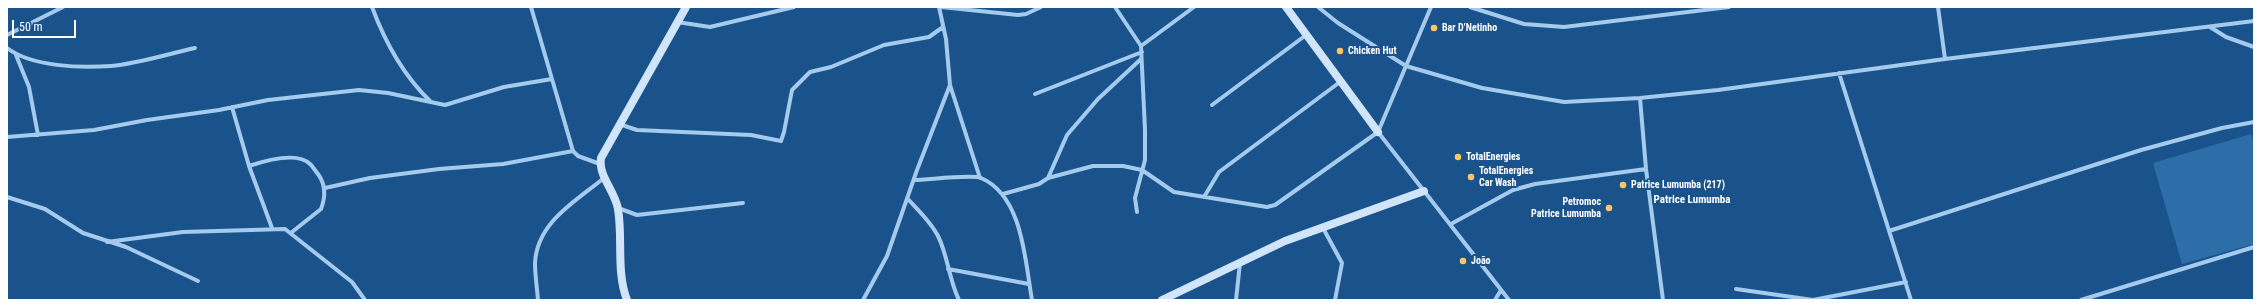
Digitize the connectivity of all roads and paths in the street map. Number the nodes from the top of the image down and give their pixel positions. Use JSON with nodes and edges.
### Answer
{"nodes":[{"id":1,"x":63,"y":7,"type":"edge"},
{"id":2,"x":372,"y":7,"type":"edge"},
{"id":3,"x":531,"y":7,"type":"edge"},
{"id":4,"x":686,"y":7,"type":"edge"},
{"id":5,"x":794,"y":7,"type":"edge"},
{"id":6,"x":940,"y":7,"type":"edge"},
{"id":7,"x":1008,"y":7,"type":"edge"},
{"id":8,"x":1041,"y":7,"type":"edge"},
{"id":9,"x":1115,"y":7,"type":"edge"},
{"id":10,"x":1194,"y":7,"type":"edge"},
{"id":11,"x":1286,"y":7,"type":"edge"},
{"id":12,"x":1318,"y":7,"type":"edge"},
{"id":13,"x":1431,"y":7,"type":"edge"},
{"id":14,"x":1470,"y":7,"type":"edge"},
{"id":15,"x":1729,"y":7,"type":"edge"},
{"id":16,"x":1938,"y":7,"type":"edge"},
{"id":17,"x":1007,"y":13,"type":"junction"},
{"id":18,"x":2254,"y":21,"type":"edge"},
{"id":19,"x":677,"y":22,"type":"junction"},
{"id":20,"x":943,"y":27,"type":"junction"},
{"id":21,"x":2210,"y":27,"type":"junction"},
{"id":22,"x":1308,"y":34,"type":"junction"},
{"id":23,"x":7,"y":35,"type":"edge"},
{"id":24,"x":1141,"y":46,"type":"junction"},
{"id":25,"x":2254,"y":47,"type":"edge"},
{"id":26,"x":7,"y":48,"type":"edge"},
{"id":27,"x":195,"y":48,"type":"dead end"},
{"id":28,"x":1142,"y":52,"type":"junction"},
{"id":29,"x":16,"y":55,"type":"junction"},
{"id":30,"x":1141,"y":58,"type":"junction"},
{"id":31,"x":1945,"y":59,"type":"junction"},
{"id":32,"x":1406,"y":66,"type":"junction"},
{"id":33,"x":1839,"y":73,"type":"junction"},
{"id":34,"x":552,"y":79,"type":"junction"},
{"id":35,"x":1340,"y":82,"type":"junction"},
{"id":36,"x":950,"y":85,"type":"junction"},
{"id":37,"x":1035,"y":94,"type":"dead end"},
{"id":38,"x":1640,"y":98,"type":"junction"},
{"id":39,"x":431,"y":101,"type":"junction"},
{"id":40,"x":1212,"y":105,"type":"dead end"},
{"id":41,"x":232,"y":107,"type":"junction"},
{"id":42,"x":2254,"y":122,"type":"edge"},
{"id":43,"x":618,"y":124,"type":"junction"},
{"id":44,"x":1378,"y":132,"type":"junction"},
{"id":45,"x":38,"y":135,"type":"junction"},
{"id":46,"x":7,"y":137,"type":"edge"},
{"id":47,"x":573,"y":151,"type":"junction"},
{"id":48,"x":600,"y":164,"type":"junction"},
{"id":49,"x":250,"y":166,"type":"junction"},
{"id":50,"x":1646,"y":169,"type":"junction"},
{"id":51,"x":1142,"y":170,"type":"junction"},
{"id":52,"x":605,"y":177,"type":"junction"},
{"id":53,"x":980,"y":178,"type":"junction"},
{"id":54,"x":1048,"y":178,"type":"junction"},
{"id":55,"x":914,"y":180,"type":"junction"},
{"id":56,"x":325,"y":188,"type":"junction"},
{"id":57,"x":1424,"y":191,"type":"junction"},
{"id":58,"x":1003,"y":194,"type":"junction"},
{"id":59,"x":7,"y":197,"type":"edge"},
{"id":60,"x":1204,"y":197,"type":"junction"},
{"id":61,"x":908,"y":198,"type":"junction"},
{"id":62,"x":743,"y":203,"type":"dead end"},
{"id":63,"x":618,"y":208,"type":"junction"},
{"id":64,"x":1137,"y":212,"type":"dead end"},
{"id":65,"x":1451,"y":224,"type":"junction"},
{"id":66,"x":1322,"y":226,"type":"junction"},
{"id":67,"x":272,"y":228,"type":"junction"},
{"id":68,"x":1890,"y":231,"type":"junction"},
{"id":69,"x":292,"y":232,"type":"junction"},
{"id":70,"x":107,"y":242,"type":"junction"},
{"id":71,"x":2254,"y":247,"type":"edge"},
{"id":72,"x":1240,"y":262,"type":"junction"},
{"id":73,"x":948,"y":270,"type":"junction"},
{"id":74,"x":198,"y":282,"type":"dead end"},
{"id":75,"x":1906,"y":282,"type":"junction"},
{"id":76,"x":1029,"y":284,"type":"junction"},
{"id":77,"x":1736,"y":289,"type":"dead end"},
{"id":78,"x":1502,"y":290,"type":"junction"},
{"id":79,"x":365,"y":300,"type":"edge"},
{"id":80,"x":538,"y":300,"type":"edge"},
{"id":81,"x":627,"y":300,"type":"edge"},
{"id":82,"x":863,"y":300,"type":"edge"},
{"id":83,"x":960,"y":300,"type":"edge"},
{"id":84,"x":1032,"y":300,"type":"edge"},
{"id":85,"x":1162,"y":300,"type":"edge"},
{"id":86,"x":1236,"y":300,"type":"edge"},
{"id":87,"x":1335,"y":300,"type":"edge"},
{"id":88,"x":1495,"y":300,"type":"edge"},
{"id":89,"x":1509,"y":300,"type":"edge"},
{"id":90,"x":1663,"y":300,"type":"edge"},
{"id":91,"x":1911,"y":300,"type":"edge"},
{"id":92,"x":2081,"y":300,"type":"edge"}],
"edges":[{"from":1,"to":23,"type":"street"},
{"from":2,"to":39,"type":"street"},
{"from":3,"to":34,"type":"street"},
{"from":4,"to":19,"type":"street"},
{"from":5,"to":19,"type":"street"},
{"from":6,"to":17,"type":"street"},
{"from":6,"to":20,"type":"street"},
{"from":7,"to":17,"type":"street"},
{"from":8,"to":17,"type":"street"},
{"from":9,"to":24,"type":"street"},
{"from":10,"to":24,"type":"street"},
{"from":11,"to":22,"type":"street"},
{"from":12,"to":32,"type":"street"},
{"from":13,"to":32,"type":"street"},
{"from":14,"to":15,"type":"street"},
{"from":16,"to":31,"type":"street"},
{"from":18,"to":21,"type":"street"},
{"from":19,"to":43,"type":"street"},
{"from":20,"to":36,"type":"street"},
{"from":20,"to":43,"type":"street"},
{"from":21,"to":25,"type":"street"},
{"from":21,"to":31,"type":"street"},
{"from":22,"to":35,"type":"street"},
{"from":22,"to":40,"type":"street"},
{"from":24,"to":28,"type":"street"},
{"from":26,"to":29,"type":"street"},
{"from":27,"to":29,"type":"street"},
{"from":28,"to":30,"type":"street"},
{"from":28,"to":37,"type":"street"},
{"from":29,"to":45,"type":"street"},
{"from":30,"to":51,"type":"street"},
{"from":30,"to":54,"type":"street"},
{"from":31,"to":33,"type":"street"},
{"from":32,"to":38,"type":"street"},
{"from":32,"to":44,"type":"street"},
{"from":33,"to":38,"type":"street"},
{"from":33,"to":68,"type":"street"},
{"from":34,"to":39,"type":"street"},
{"from":34,"to":47,"type":"street"},
{"from":35,"to":44,"type":"street"},
{"from":35,"to":60,"type":"street"},
{"from":36,"to":53,"type":"street"},
{"from":36,"to":55,"type":"street"},
{"from":38,"to":50,"type":"street"},
{"from":39,"to":41,"type":"street"},
{"from":41,"to":45,"type":"street"},
{"from":41,"to":49,"type":"street"},
{"from":42,"to":68,"type":"street"},
{"from":43,"to":48,"type":"street"},
{"from":44,"to":57,"type":"street"},
{"from":44,"to":60,"type":"street"},
{"from":45,"to":46,"type":"street"},
{"from":47,"to":48,"type":"street"},
{"from":47,"to":56,"type":"street"},
{"from":48,"to":52,"type":"street"},
{"from":49,"to":56,"type":"street"},
{"from":49,"to":67,"type":"street"},
{"from":50,"to":65,"type":"street"},
{"from":50,"to":90,"type":"street"},
{"from":51,"to":54,"type":"street"},
{"from":51,"to":60,"type":"street"},
{"from":51,"to":64,"type":"street"},
{"from":52,"to":63,"type":"street"},
{"from":52,"to":80,"type":"street"},
{"from":53,"to":55,"type":"street"},
{"from":53,"to":58,"type":"street"},
{"from":54,"to":58,"type":"street"},
{"from":55,"to":61,"type":"street"},
{"from":56,"to":69,"type":"street"},
{"from":57,"to":65,"type":"street"},
{"from":57,"to":66,"type":"street"},
{"from":58,"to":76,"type":"street"},
{"from":59,"to":70,"type":"street"},
{"from":61,"to":73,"type":"street"},
{"from":61,"to":82,"type":"street"},
{"from":62,"to":63,"type":"street"},
{"from":63,"to":81,"type":"street"},
{"from":65,"to":78,"type":"street"},
{"from":66,"to":72,"type":"street"},
{"from":66,"to":87,"type":"street"},
{"from":67,"to":69,"type":"street"},
{"from":67,"to":70,"type":"street"},
{"from":68,"to":75,"type":"street"},
{"from":69,"to":79,"type":"street"},
{"from":70,"to":74,"type":"street"},
{"from":71,"to":92,"type":"street"},
{"from":72,"to":85,"type":"street"},
{"from":72,"to":86,"type":"street"},
{"from":73,"to":76,"type":"street"},
{"from":73,"to":83,"type":"street"},
{"from":75,"to":77,"type":"street"},
{"from":75,"to":91,"type":"street"},
{"from":76,"to":84,"type":"street"},
{"from":78,"to":88,"type":"street"},
{"from":78,"to":89,"type":"street"}]}
